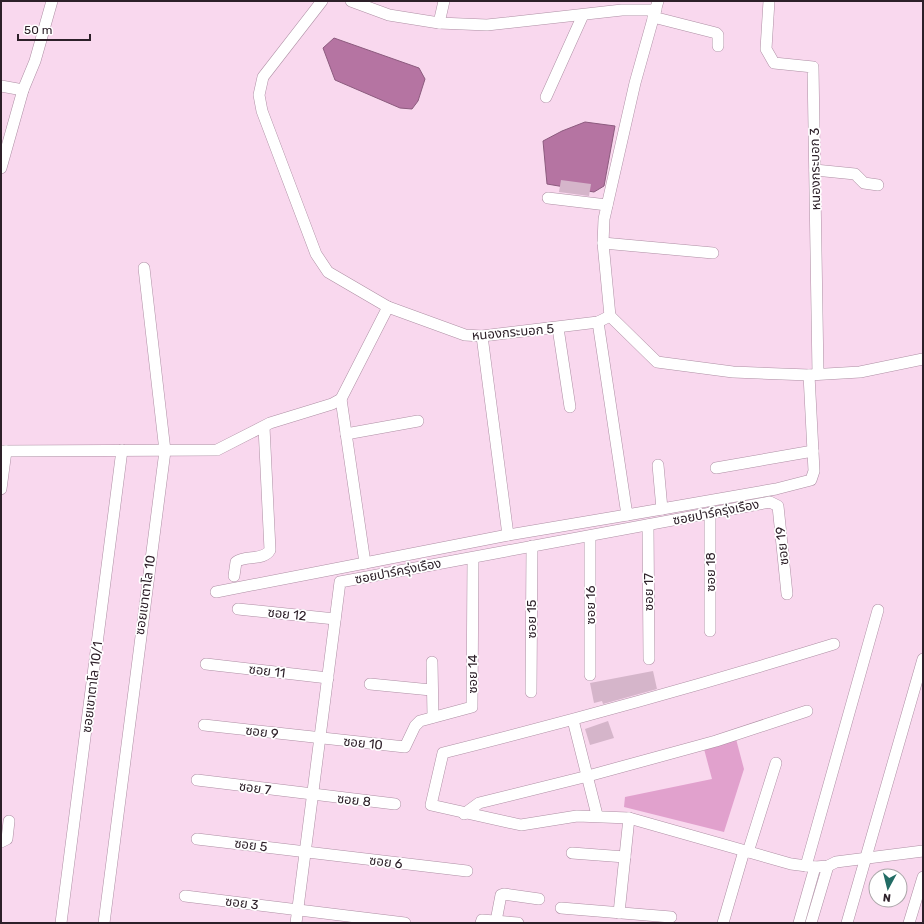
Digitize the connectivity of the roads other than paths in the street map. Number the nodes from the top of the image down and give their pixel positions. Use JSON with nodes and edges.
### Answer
{"nodes":[{"id":1,"x":52,"y":1,"type":"edge"},
{"id":2,"x":322,"y":1,"type":"edge"},
{"id":3,"x":350,"y":1,"type":"edge"},
{"id":4,"x":444,"y":1,"type":"edge"},
{"id":5,"x":769,"y":1,"type":"edge"},
{"id":6,"x":625,"y":5,"type":"edge"},
{"id":7,"x":656,"y":9,"type":"edge"},
{"id":8,"x":583,"y":15,"type":"junction"},
{"id":9,"x":439,"y":23,"type":"junction"},
{"id":10,"x":718,"y":46,"type":"dead end"},
{"id":11,"x":1,"y":86,"type":"edge"},
{"id":12,"x":24,"y":90,"type":"junction"},
{"id":13,"x":546,"y":97,"type":"dead end"},
{"id":14,"x":1,"y":168,"type":"edge"},
{"id":15,"x":815,"y":170,"type":"junction"},
{"id":16,"x":878,"y":185,"type":"dead end"},
{"id":17,"x":548,"y":198,"type":"dead end"},
{"id":18,"x":607,"y":206,"type":"junction"},
{"id":19,"x":603,"y":243,"type":"junction"},
{"id":20,"x":713,"y":253,"type":"dead end"},
{"id":21,"x":144,"y":268,"type":"dead end"},
{"id":22,"x":388,"y":307,"type":"junction"},
{"id":23,"x":610,"y":316,"type":"junction"},
{"id":24,"x":598,"y":322,"type":"junction"},
{"id":25,"x":558,"y":328,"type":"junction"},
{"id":26,"x":482,"y":336,"type":"junction"},
{"id":27,"x":923,"y":359,"type":"edge"},
{"id":28,"x":813,"y":374,"type":"junction"},
{"id":29,"x":341,"y":399,"type":"junction"},
{"id":30,"x":570,"y":407,"type":"dead end"},
{"id":31,"x":418,"y":421,"type":"dead end"},
{"id":32,"x":264,"y":427,"type":"junction"},
{"id":33,"x":346,"y":434,"type":"junction"},
{"id":34,"x":122,"y":450,"type":"junction"},
{"id":35,"x":3,"y":451,"type":"edge"},
{"id":36,"x":165,"y":451,"type":"junction"},
{"id":37,"x":813,"y":451,"type":"junction"},
{"id":38,"x":658,"y":465,"type":"dead end"},
{"id":39,"x":716,"y":468,"type":"dead end"},
{"id":40,"x":1,"y":489,"type":"edge"},
{"id":41,"x":770,"y":502,"type":"joint"},
{"id":42,"x":662,"y":509,"type":"junction"},
{"id":43,"x":710,"y":513,"type":"junction"},
{"id":44,"x":627,"y":515,"type":"junction"},
{"id":45,"x":648,"y":525,"type":"junction"},
{"id":46,"x":508,"y":535,"type":"junction"},
{"id":47,"x":590,"y":536,"type":"junction"},
{"id":48,"x":532,"y":546,"type":"junction"},
{"id":49,"x":473,"y":558,"type":"junction"},
{"id":50,"x":365,"y":563,"type":"junction"},
{"id":51,"x":234,"y":576,"type":"dead end"},
{"id":52,"x":216,"y":592,"type":"dead end"},
{"id":53,"x":787,"y":594,"type":"dead end"},
{"id":54,"x":238,"y":609,"type":"dead end"},
{"id":55,"x":878,"y":610,"type":"dead end"},
{"id":56,"x":335,"y":619,"type":"junction"},
{"id":57,"x":710,"y":631,"type":"dead end"},
{"id":58,"x":834,"y":644,"type":"dead end"},
{"id":59,"x":649,"y":659,"type":"dead end"},
{"id":60,"x":923,"y":660,"type":"edge"},
{"id":61,"x":432,"y":662,"type":"dead end"},
{"id":62,"x":206,"y":664,"type":"dead end"},
{"id":63,"x":590,"y":675,"type":"dead end"},
{"id":64,"x":328,"y":678,"type":"junction"},
{"id":65,"x":370,"y":684,"type":"dead end"},
{"id":66,"x":431,"y":690,"type":"junction"},
{"id":67,"x":531,"y":692,"type":"dead end"},
{"id":68,"x":807,"y":711,"type":"dead end"},
{"id":69,"x":433,"y":717,"type":"junction"},
{"id":70,"x":573,"y":720,"type":"junction"},
{"id":71,"x":204,"y":725,"type":"dead end"},
{"id":72,"x":320,"y":738,"type":"junction"},
{"id":73,"x":405,"y":747,"type":"joint"},
{"id":74,"x":776,"y":763,"type":"dead end"},
{"id":75,"x":588,"y":776,"type":"junction"},
{"id":76,"x":197,"y":780,"type":"dead end"},
{"id":77,"x":312,"y":795,"type":"junction"},
{"id":78,"x":395,"y":804,"type":"dead end"},
{"id":79,"x":464,"y":814,"type":"junction"},
{"id":80,"x":597,"y":815,"type":"junction"},
{"id":81,"x":629,"y":818,"type":"junction"},
{"id":82,"x":9,"y":821,"type":"dead end"},
{"id":83,"x":197,"y":839,"type":"dead end"},
{"id":84,"x":1,"y":842,"type":"edge"},
{"id":85,"x":923,"y":851,"type":"edge"},
{"id":86,"x":305,"y":852,"type":"junction"},
{"id":87,"x":746,"y":852,"type":"junction"},
{"id":88,"x":572,"y":853,"type":"dead end"},
{"id":89,"x":625,"y":857,"type":"junction"},
{"id":90,"x":866,"y":858,"type":"junction"},
{"id":91,"x":828,"y":866,"type":"junction"},
{"id":92,"x":810,"y":867,"type":"junction"},
{"id":93,"x":467,"y":871,"type":"dead end"},
{"id":94,"x":923,"y":877,"type":"edge"},
{"id":95,"x":185,"y":896,"type":"dead end"},
{"id":96,"x":539,"y":899,"type":"dead end"},
{"id":97,"x":561,"y":908,"type":"dead end"},
{"id":98,"x":298,"y":910,"type":"junction"},
{"id":99,"x":619,"y":913,"type":"junction"},
{"id":100,"x":671,"y":917,"type":"dead end"},
{"id":101,"x":496,"y":921,"type":"junction"},
{"id":102,"x":61,"y":923,"type":"edge"},
{"id":103,"x":104,"y":923,"type":"edge"},
{"id":104,"x":296,"y":923,"type":"edge"},
{"id":105,"x":405,"y":923,"type":"edge"},
{"id":106,"x":481,"y":923,"type":"edge"},
{"id":107,"x":518,"y":923,"type":"edge"},
{"id":108,"x":723,"y":923,"type":"edge"},
{"id":109,"x":799,"y":923,"type":"edge"},
{"id":110,"x":811,"y":923,"type":"edge"},
{"id":111,"x":847,"y":923,"type":"edge"},
{"id":112,"x":910,"y":923,"type":"edge"}],
"edges":[{"from":1,"to":12,"type":"street"},
{"from":2,"to":22,"type":"street","name":"หนองกระบอก 5"},
{"from":3,"to":9,"type":"street"},
{"from":4,"to":9,"type":"street"},
{"from":5,"to":15,"type":"street","name":"หนองกระบอก 3"},
{"from":6,"to":7,"type":"street"},
{"from":6,"to":8,"type":"street"},
{"from":7,"to":10,"type":"street"},
{"from":7,"to":18,"type":"street"},
{"from":8,"to":9,"type":"street"},
{"from":8,"to":13,"type":"street"},
{"from":11,"to":12,"type":"street"},
{"from":12,"to":14,"type":"street"},
{"from":15,"to":16,"type":"street"},
{"from":15,"to":28,"type":"street","name":"หนองกระบอก 3"},
{"from":17,"to":18,"type":"street"},
{"from":18,"to":19,"type":"street"},
{"from":19,"to":20,"type":"street"},
{"from":19,"to":23,"type":"street"},
{"from":21,"to":36,"type":"street","name":"ซอยเขาตาโล 10"},
{"from":22,"to":26,"type":"street","name":"หนองกระบอก 5"},
{"from":22,"to":29,"type":"street"},
{"from":23,"to":24,"type":"street","name":"หนองกระบอก 5"},
{"from":23,"to":28,"type":"street"},
{"from":24,"to":25,"type":"street","name":"หนองกระบอก 5"},
{"from":24,"to":44,"type":"street"},
{"from":25,"to":26,"type":"street","name":"หนองกระบอก 5"},
{"from":25,"to":30,"type":"street"},
{"from":26,"to":46,"type":"street"},
{"from":27,"to":28,"type":"street"},
{"from":28,"to":37,"type":"street","name":"หนองกระบอก 3"},
{"from":29,"to":32,"type":"street"},
{"from":29,"to":33,"type":"street"},
{"from":31,"to":33,"type":"street"},
{"from":32,"to":36,"type":"street"},
{"from":32,"to":51,"type":"street"},
{"from":33,"to":50,"type":"street"},
{"from":34,"to":35,"type":"street"},
{"from":34,"to":36,"type":"street"},
{"from":34,"to":102,"type":"street","name":"ซอยเขาตาโล 10/1"},
{"from":35,"to":40,"type":"street"},
{"from":36,"to":103,"type":"street","name":"ซอยเขาตาโล 10"},
{"from":37,"to":39,"type":"street"},
{"from":37,"to":42,"type":"street","name":"หนองกระบอก 3"},
{"from":38,"to":42,"type":"street"},
{"from":41,"to":43,"type":"street","name":"ซอยปาร์ครุ่งเรือง"},
{"from":41,"to":53,"type":"street","name":"ซอย 19"},
{"from":42,"to":44,"type":"street"},
{"from":43,"to":45,"type":"street","name":"ซอยปาร์ครุ่งเรือง"},
{"from":43,"to":57,"type":"street","name":"ซอย 18"},
{"from":44,"to":46,"type":"street"},
{"from":45,"to":47,"type":"street","name":"ซอยปาร์ครุ่งเรือง"},
{"from":45,"to":59,"type":"street","name":"ซอย 17"},
{"from":46,"to":50,"type":"street"},
{"from":47,"to":48,"type":"street","name":"ซอยปาร์ครุ่งเรือง"},
{"from":47,"to":63,"type":"street","name":"ซอย 16"},
{"from":48,"to":49,"type":"street","name":"ซอยปาร์ครุ่งเรือง"},
{"from":48,"to":67,"type":"street","name":"ซอย 15"},
{"from":49,"to":56,"type":"street","name":"ซอยปาร์ครุ่งเรือง"},
{"from":49,"to":69,"type":"street","name":"ซอย 14"},
{"from":50,"to":52,"type":"street"},
{"from":54,"to":56,"type":"street","name":"ซอย 12"},
{"from":55,"to":92,"type":"street"},
{"from":56,"to":64,"type":"street","name":"ซอยปาร์ครุ่งเรือง"},
{"from":58,"to":70,"type":"street"},
{"from":60,"to":90,"type":"street"},
{"from":61,"to":66,"type":"street"},
{"from":62,"to":64,"type":"street","name":"ซอย 11"},
{"from":64,"to":72,"type":"street","name":"ซอยปาร์ครุ่งเรือง"},
{"from":65,"to":66,"type":"street"},
{"from":66,"to":69,"type":"street"},
{"from":68,"to":75,"type":"street"},
{"from":69,"to":73,"type":"street","name":"ซอย 14"},
{"from":70,"to":75,"type":"street"},
{"from":70,"to":79,"type":"street"},
{"from":71,"to":72,"type":"street","name":"ซอย 9"},
{"from":72,"to":73,"type":"street","name":"ซอย 10"},
{"from":72,"to":77,"type":"street","name":"ซอยปาร์ครุ่งเรือง"},
{"from":74,"to":87,"type":"street"},
{"from":75,"to":79,"type":"street"},
{"from":75,"to":80,"type":"street"},
{"from":76,"to":77,"type":"street","name":"ซอย 7"},
{"from":77,"to":78,"type":"street","name":"ซอย 8"},
{"from":77,"to":86,"type":"street","name":"ซอยปาร์ครุ่งเรือง"},
{"from":79,"to":80,"type":"street"},
{"from":80,"to":81,"type":"street"},
{"from":81,"to":87,"type":"street"},
{"from":81,"to":89,"type":"street"},
{"from":82,"to":84,"type":"street"},
{"from":83,"to":86,"type":"street","name":"ซอย 5"},
{"from":85,"to":90,"type":"street"},
{"from":86,"to":93,"type":"street","name":"ซอย 6"},
{"from":86,"to":98,"type":"street","name":"ซอยปาร์ครุ่งเรือง"},
{"from":87,"to":92,"type":"street"},
{"from":87,"to":108,"type":"street"},
{"from":88,"to":89,"type":"street"},
{"from":89,"to":99,"type":"street"},
{"from":90,"to":91,"type":"street"},
{"from":90,"to":111,"type":"street"},
{"from":91,"to":92,"type":"street"},
{"from":91,"to":110,"type":"street"},
{"from":92,"to":109,"type":"street"},
{"from":94,"to":112,"type":"street"},
{"from":95,"to":98,"type":"street","name":"ซอย 3"},
{"from":96,"to":101,"type":"street"},
{"from":97,"to":99,"type":"street"},
{"from":98,"to":104,"type":"street","name":"ซอยปาร์ครุ่งเรือง"},
{"from":98,"to":105,"type":"street","name":"ซอย 3"},
{"from":99,"to":100,"type":"street"},
{"from":101,"to":106,"type":"street"},
{"from":101,"to":107,"type":"street"}]}
